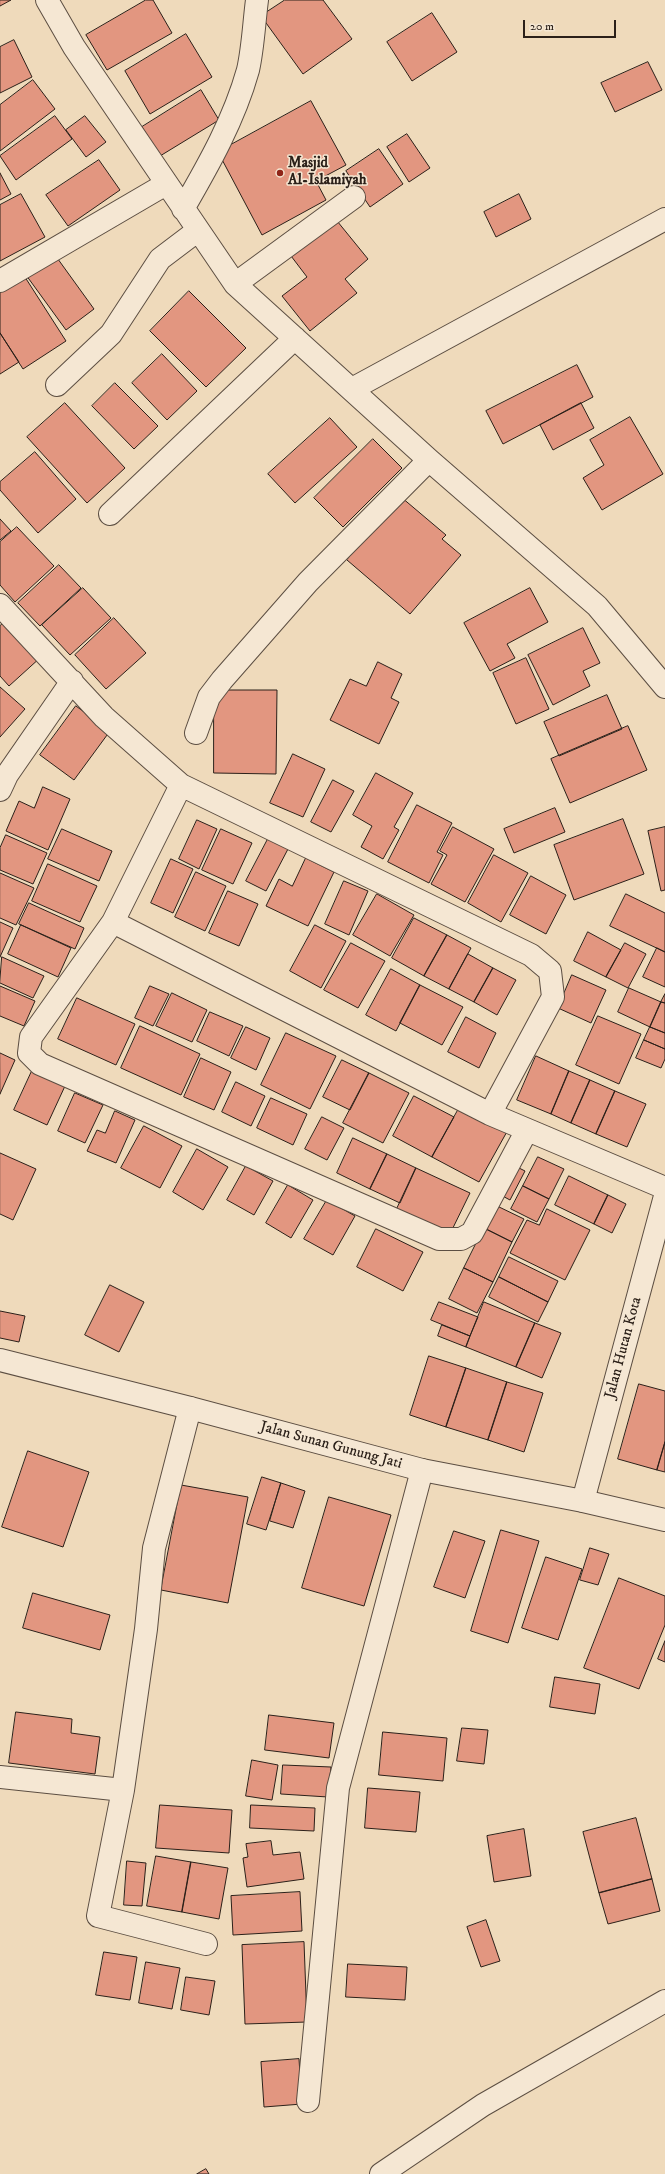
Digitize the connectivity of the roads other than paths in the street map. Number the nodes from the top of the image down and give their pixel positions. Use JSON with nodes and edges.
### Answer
{"nodes":[{"id":1,"x":47,"y":0,"type":"edge"},
{"id":2,"x":257,"y":0,"type":"edge"},
{"id":3,"x":166,"y":184,"type":"junction"},
{"id":4,"x":354,"y":197,"type":"dead end"},
{"id":5,"x":183,"y":209,"type":"junction"},
{"id":6,"x":665,"y":219,"type":"edge"},
{"id":7,"x":197,"y":230,"type":"junction"},
{"id":8,"x":0,"y":281,"type":"edge"},
{"id":9,"x":235,"y":284,"type":"junction"},
{"id":10,"x":296,"y":338,"type":"junction"},
{"id":11,"x":57,"y":385,"type":"dead end"},
{"id":12,"x":352,"y":389,"type":"junction"},
{"id":13,"x":429,"y":460,"type":"junction"},
{"id":14,"x":110,"y":514,"type":"dead end"},
{"id":15,"x":0,"y":605,"type":"edge"},
{"id":16,"x":72,"y":681,"type":"junction"},
{"id":17,"x":665,"y":687,"type":"edge"},
{"id":18,"x":196,"y":733,"type":"dead end"},
{"id":19,"x":2,"y":778,"type":"edge"},
{"id":20,"x":181,"y":785,"type":"junction"},
{"id":21,"x":114,"y":922,"type":"junction"},
{"id":22,"x":490,"y":1114,"type":"junction"},
{"id":23,"x":527,"y":1130,"type":"junction"},
{"id":24,"x":665,"y":1188,"type":"edge"},
{"id":25,"x":665,"y":1196,"type":"edge"},
{"id":26,"x":0,"y":1360,"type":"edge"},
{"id":27,"x":190,"y":1408,"type":"junction"},
{"id":28,"x":422,"y":1470,"type":"junction"},
{"id":29,"x":583,"y":1500,"type":"junction"},
{"id":30,"x":665,"y":1520,"type":"edge"},
{"id":31,"x":0,"y":1777,"type":"edge"},
{"id":32,"x":122,"y":1790,"type":"junction"},
{"id":33,"x":206,"y":1944,"type":"dead end"},
{"id":34,"x":665,"y":2001,"type":"edge"},
{"id":35,"x":308,"y":2101,"type":"dead end"},
{"id":36,"x":381,"y":2174,"type":"edge"}],
"edges":[{"from":1,"to":3,"type":"street"},
{"from":2,"to":5,"type":"street"},
{"from":3,"to":5,"type":"street"},
{"from":3,"to":8,"type":"street"},
{"from":4,"to":9,"type":"street"},
{"from":5,"to":7,"type":"street"},
{"from":6,"to":12,"type":"street"},
{"from":7,"to":9,"type":"street"},
{"from":7,"to":11,"type":"street"},
{"from":9,"to":10,"type":"street"},
{"from":10,"to":12,"type":"street"},
{"from":10,"to":14,"type":"street"},
{"from":12,"to":13,"type":"street"},
{"from":13,"to":17,"type":"street"},
{"from":13,"to":18,"type":"street"},
{"from":15,"to":16,"type":"street"},
{"from":16,"to":19,"type":"street"},
{"from":16,"to":20,"type":"street"},
{"from":20,"to":21,"type":"street"},
{"from":20,"to":22,"type":"street"},
{"from":21,"to":22,"type":"street"},
{"from":21,"to":23,"type":"street"},
{"from":22,"to":23,"type":"street"},
{"from":23,"to":24,"type":"street"},
{"from":25,"to":29,"type":"street","name":"Jalan Hutan Kota"},
{"from":26,"to":27,"type":"street","name":"Jalan Sunan Gunung Jati"},
{"from":27,"to":28,"type":"street","name":"Jalan Sunan Gunung Jati"},
{"from":27,"to":32,"type":"street"},
{"from":28,"to":29,"type":"street","name":"Jalan Sunan Gunung Jati"},
{"from":28,"to":35,"type":"street"},
{"from":29,"to":30,"type":"street","name":"Jalan Sunan Gunung Jati"},
{"from":31,"to":32,"type":"street"},
{"from":32,"to":33,"type":"street"},
{"from":34,"to":36,"type":"street"}]}
